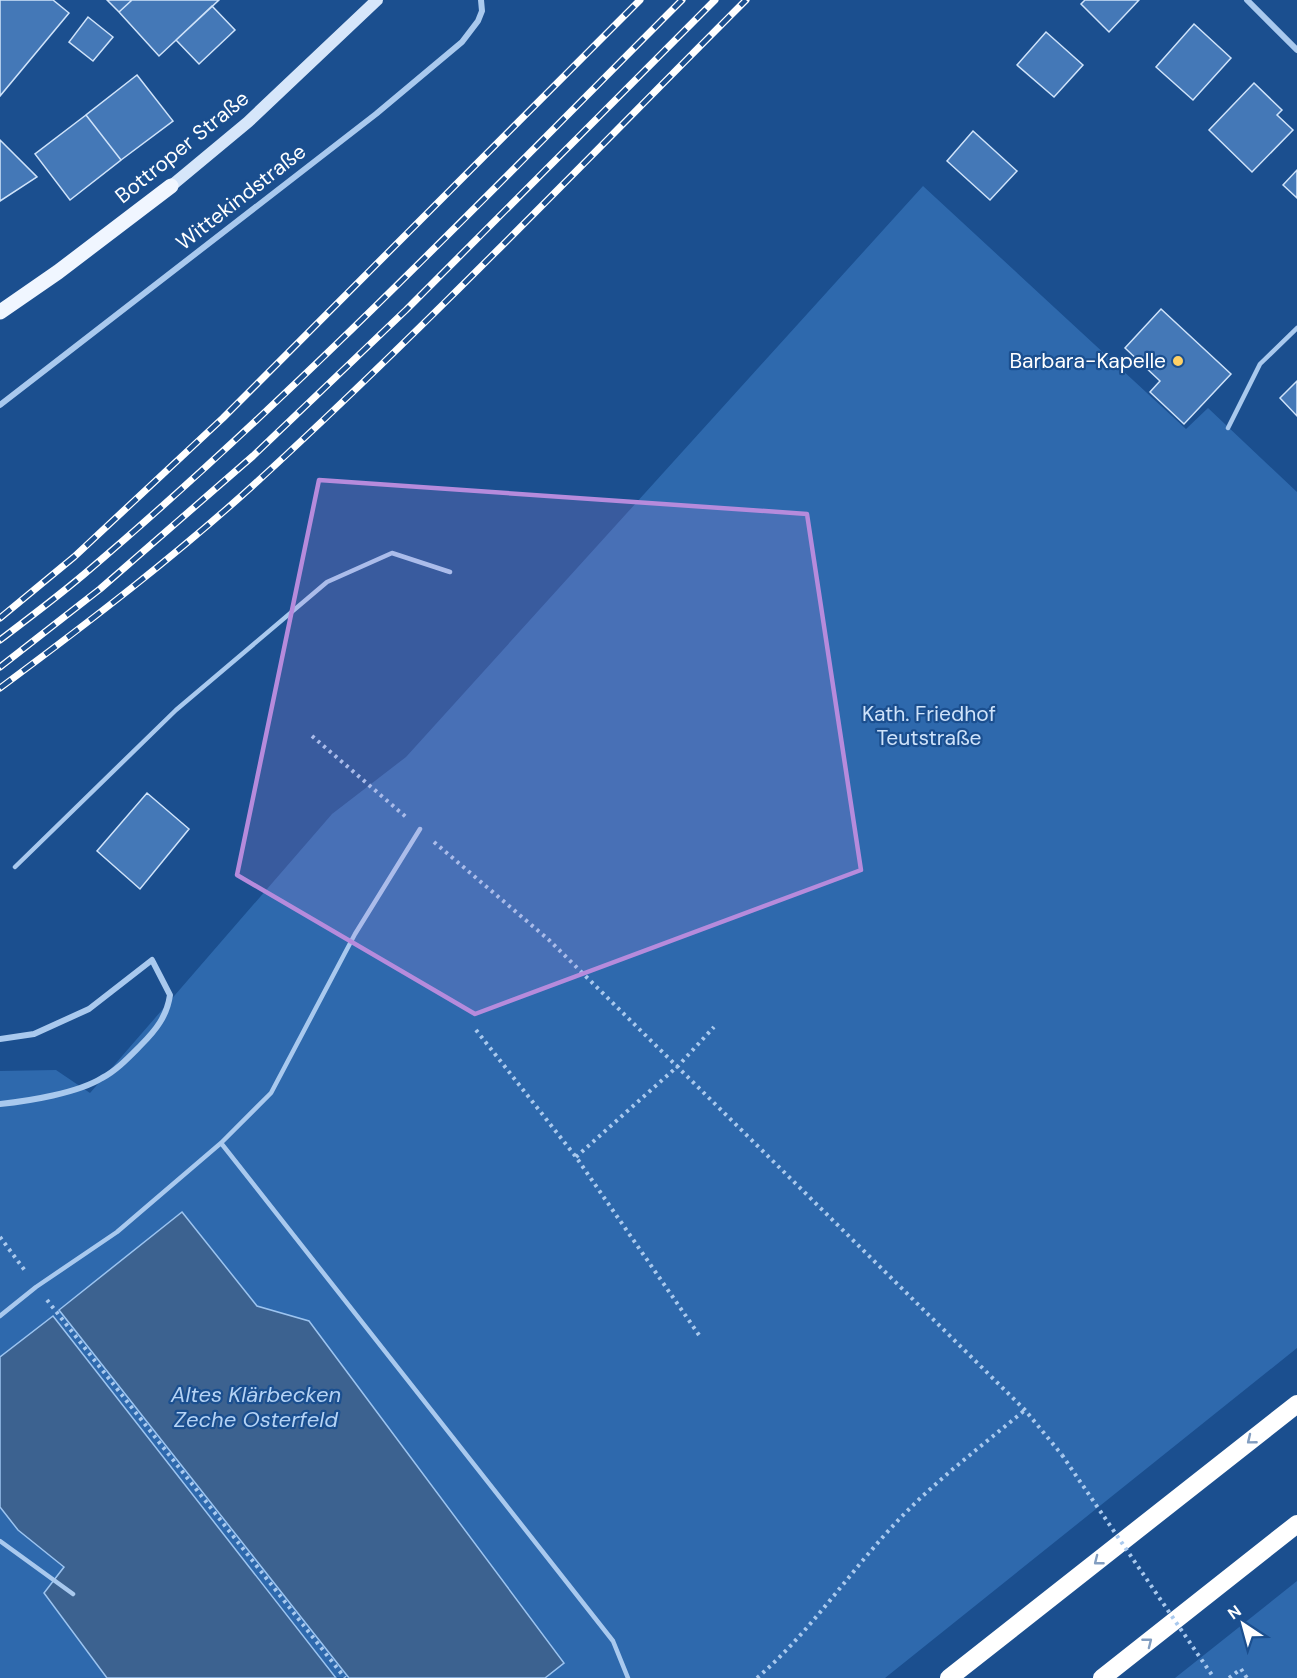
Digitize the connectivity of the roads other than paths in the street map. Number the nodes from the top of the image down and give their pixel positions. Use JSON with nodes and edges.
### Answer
{"nodes":[{"id":1,"x":377,"y":0,"type":"edge"},
{"id":2,"x":482,"y":0,"type":"edge"},
{"id":3,"x":1247,"y":0,"type":"edge"},
{"id":4,"x":1297,"y":50,"type":"edge"},
{"id":5,"x":171,"y":186,"type":"joint"},
{"id":6,"x":0,"y":312,"type":"edge"},
{"id":7,"x":1297,"y":328,"type":"edge"},
{"id":8,"x":0,"y":405,"type":"edge"},
{"id":9,"x":1228,"y":428,"type":"dead end"},
{"id":10,"x":450,"y":572,"type":"dead end"},
{"id":11,"x":420,"y":829,"type":"road end"},
{"id":12,"x":15,"y":867,"type":"dead end"},
{"id":13,"x":0,"y":1039,"type":"edge"},
{"id":14,"x":0,"y":1104,"type":"edge"},
{"id":15,"x":221,"y":1143,"type":"junction"},
{"id":16,"x":0,"y":1316,"type":"edge"},
{"id":17,"x":1297,"y":1404,"type":"edge"},
{"id":18,"x":1297,"y":1524,"type":"edge"},
{"id":19,"x":0,"y":1541,"type":"edge"},
{"id":20,"x":73,"y":1594,"type":"dead end"},
{"id":21,"x":628,"y":1678,"type":"edge"},
{"id":22,"x":949,"y":1678,"type":"edge"},
{"id":23,"x":1102,"y":1678,"type":"edge"}],
"edges":[{"from":1,"to":5,"type":"main road","name":"Bottroper Straße"},
{"from":2,"to":8,"type":"street","name":"Wittekindstraße"},
{"from":3,"to":4,"type":"street"},
{"from":5,"to":6,"type":"main road","name":"Bottroper Straße"},
{"from":7,"to":9,"type":"lane"},
{"from":10,"to":12,"type":"lane"},
{"from":11,"to":15,"type":"lane"},
{"from":13,"to":14,"type":"street"},
{"from":15,"to":16,"type":"lane"},
{"from":15,"to":21,"type":"lane"},
{"from":17,"to":22,"type":"highway","one_way":true},
{"from":23,"to":18,"type":"highway","one_way":true},
{"from":19,"to":20,"type":"lane"}]}
